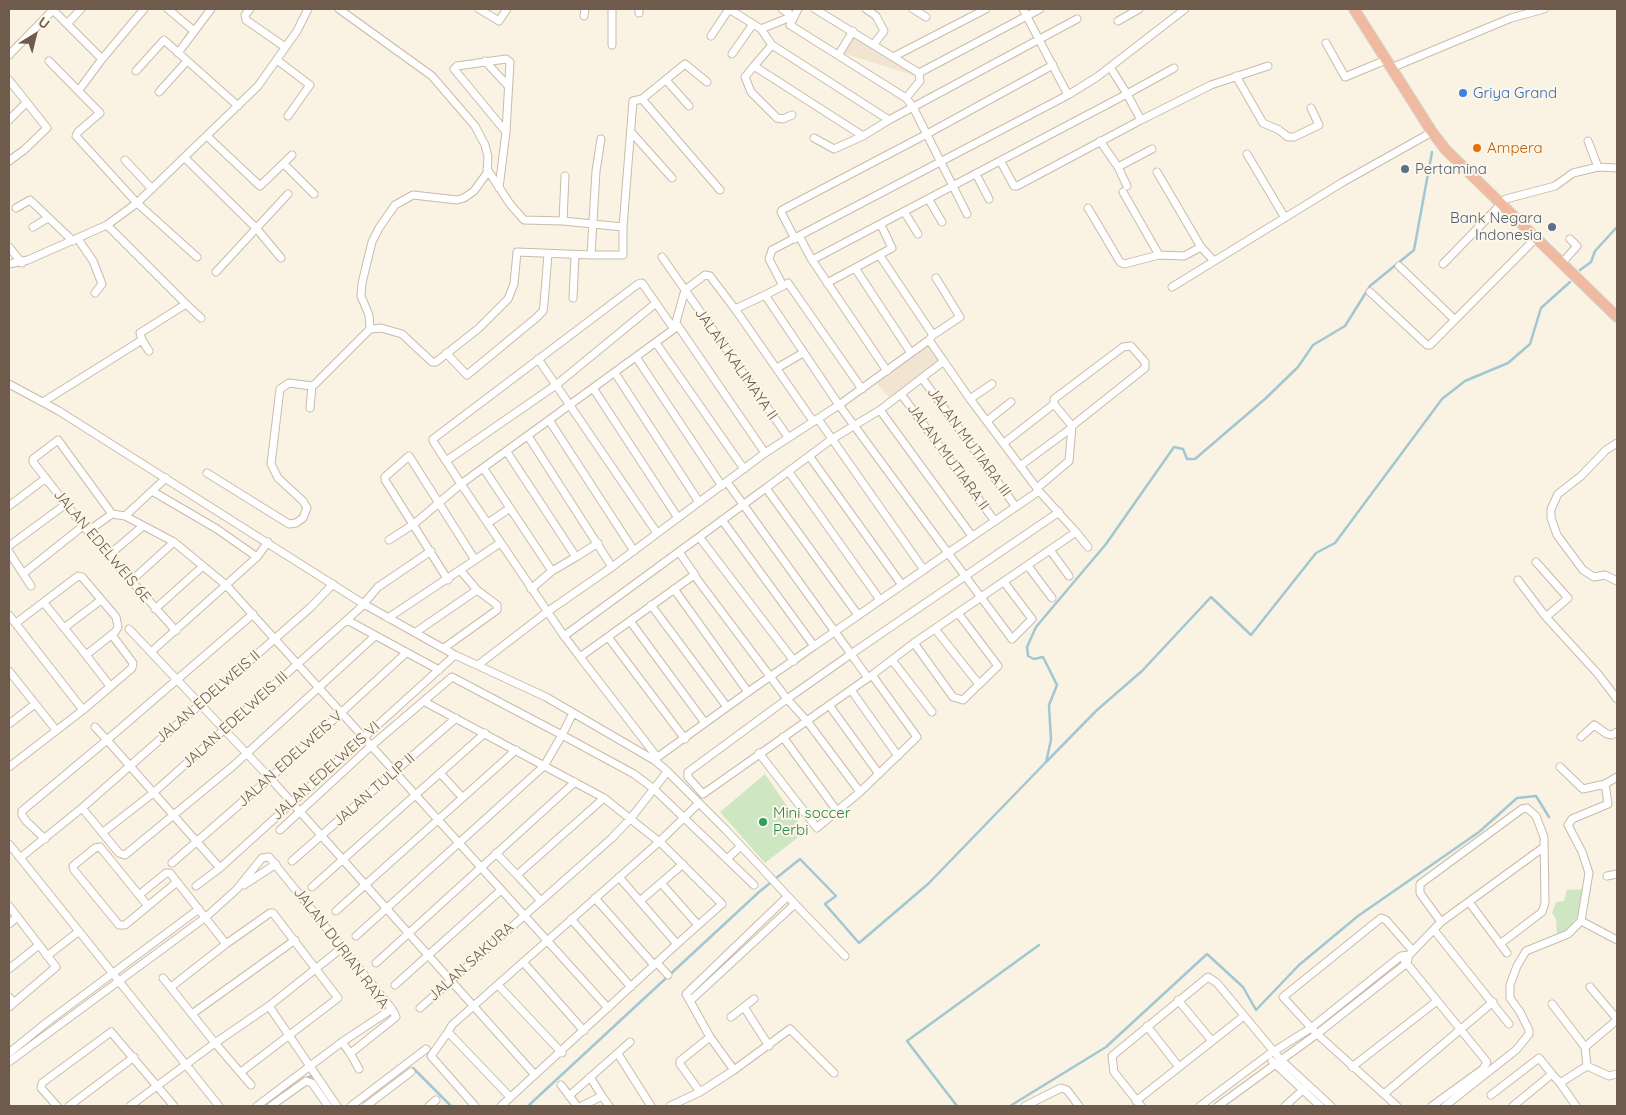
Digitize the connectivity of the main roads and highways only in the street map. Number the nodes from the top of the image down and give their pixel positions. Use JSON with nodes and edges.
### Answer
{"nodes":[{"id":1,"x":1354,"y":9,"type":"edge"},
{"id":2,"x":1617,"y":317,"type":"edge"}],
"edges":[{"from":1,"to":2,"type":"highway"}]}
